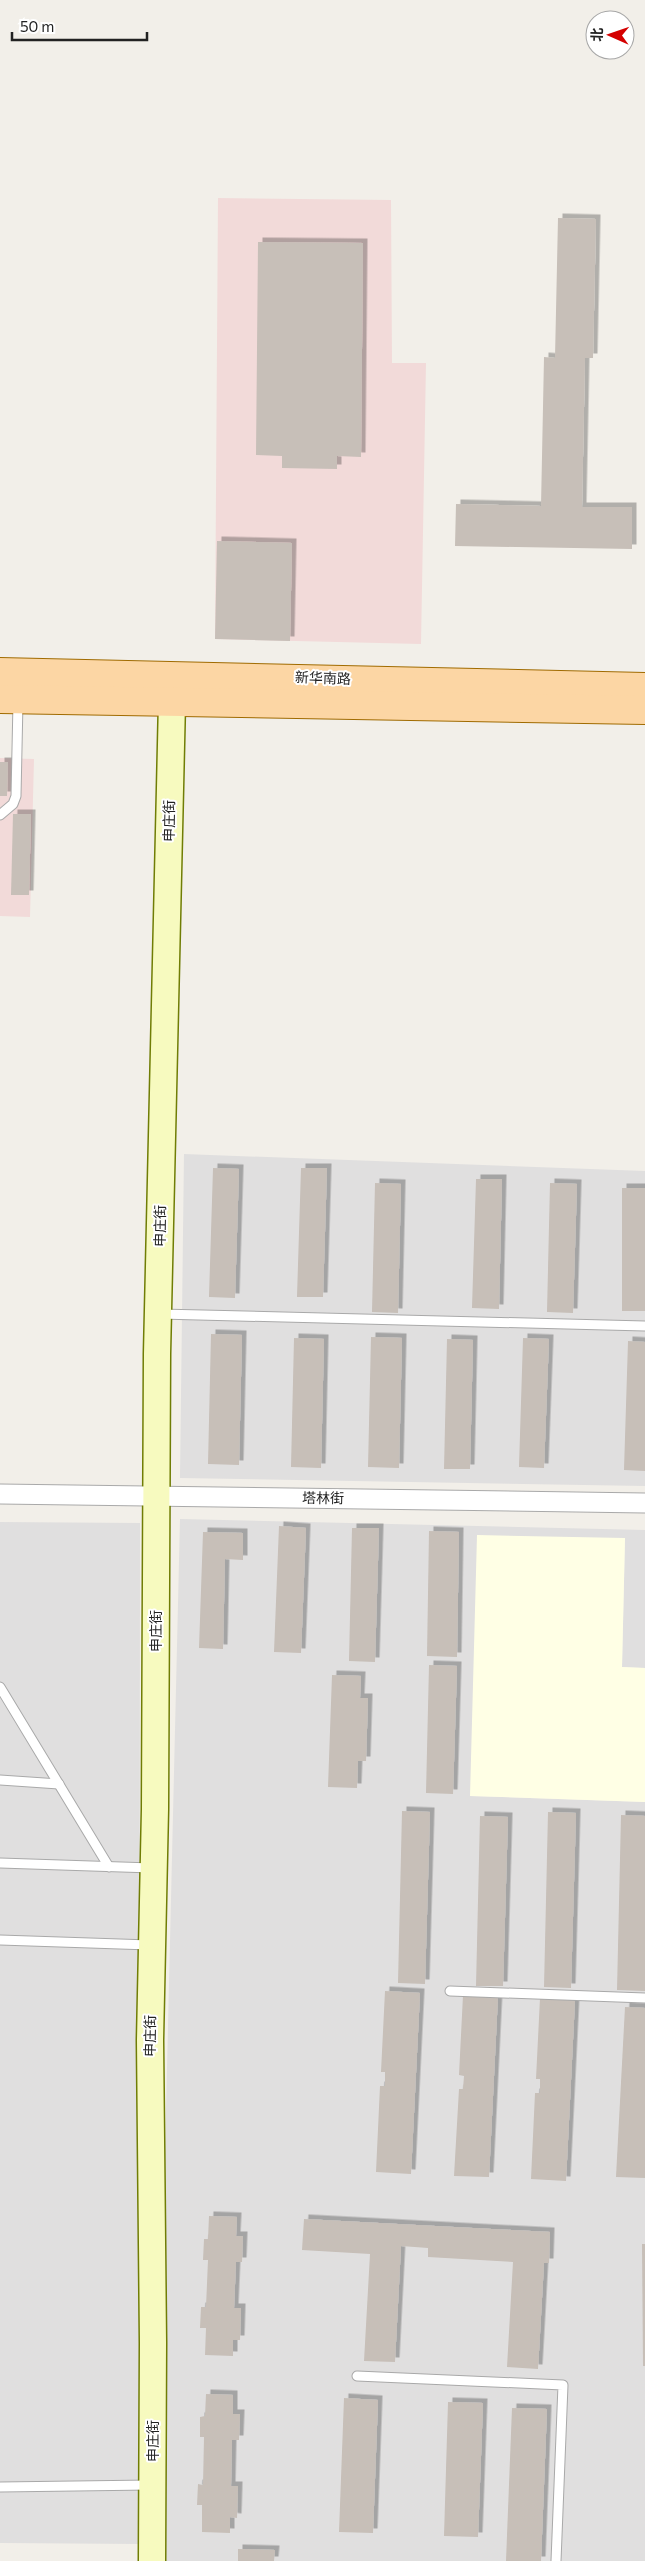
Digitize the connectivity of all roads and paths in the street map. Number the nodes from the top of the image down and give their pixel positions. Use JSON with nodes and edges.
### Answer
{"nodes":[{"id":1,"x":0,"y":672,"type":"edge"},
{"id":2,"x":645,"y":687,"type":"edge"},
{"id":3,"x":9,"y":699,"type":"edge"},
{"id":4,"x":172,"y":701,"type":"junction"},
{"id":5,"x":645,"y":710,"type":"edge"},
{"id":6,"x":0,"y":815,"type":"edge"},
{"id":7,"x":158,"y":1314,"type":"junction"},
{"id":8,"x":645,"y":1326,"type":"edge"},
{"id":9,"x":0,"y":1494,"type":"edge"},
{"id":10,"x":156,"y":1495,"type":"junction"},
{"id":11,"x":645,"y":1503,"type":"edge"},
{"id":12,"x":0,"y":1687,"type":"edge"},
{"id":13,"x":0,"y":1780,"type":"edge"},
{"id":14,"x":59,"y":1784,"type":"junction"},
{"id":15,"x":0,"y":1863,"type":"edge"},
{"id":16,"x":108,"y":1867,"type":"junction"},
{"id":17,"x":154,"y":1868,"type":"junction"},
{"id":18,"x":0,"y":1940,"type":"edge"},
{"id":19,"x":152,"y":1945,"type":"junction"},
{"id":20,"x":450,"y":1991,"type":"dead end"},
{"id":21,"x":645,"y":1998,"type":"edge"},
{"id":22,"x":357,"y":2376,"type":"dead end"},
{"id":23,"x":152,"y":2485,"type":"junction"},
{"id":24,"x":0,"y":2486,"type":"edge"},
{"id":25,"x":152,"y":2561,"type":"edge"},
{"id":26,"x":556,"y":2561,"type":"edge"}],
"edges":[{"from":1,"to":2,"type":"main road","name":"新华南路"},
{"from":3,"to":4,"type":"main road","name":"新华南路"},
{"from":3,"to":6,"type":"lane"},
{"from":4,"to":5,"type":"main road","name":"新华南路"},
{"from":4,"to":7,"type":"street","name":"申庄街"},
{"from":7,"to":8,"type":"lane"},
{"from":7,"to":10,"type":"street","name":"申庄街"},
{"from":9,"to":10,"type":"street","name":"塔林街"},
{"from":10,"to":11,"type":"street","name":"塔林街"},
{"from":10,"to":17,"type":"street","name":"申庄街"},
{"from":12,"to":14,"type":"lane"},
{"from":13,"to":14,"type":"lane"},
{"from":14,"to":16,"type":"lane"},
{"from":15,"to":16,"type":"lane"},
{"from":16,"to":17,"type":"lane"},
{"from":17,"to":19,"type":"street","name":"申庄街"},
{"from":18,"to":19,"type":"lane"},
{"from":19,"to":23,"type":"street","name":"申庄街"},
{"from":20,"to":21,"type":"lane"},
{"from":22,"to":26,"type":"lane"},
{"from":23,"to":24,"type":"lane"},
{"from":23,"to":25,"type":"street","name":"申庄街"}]}
